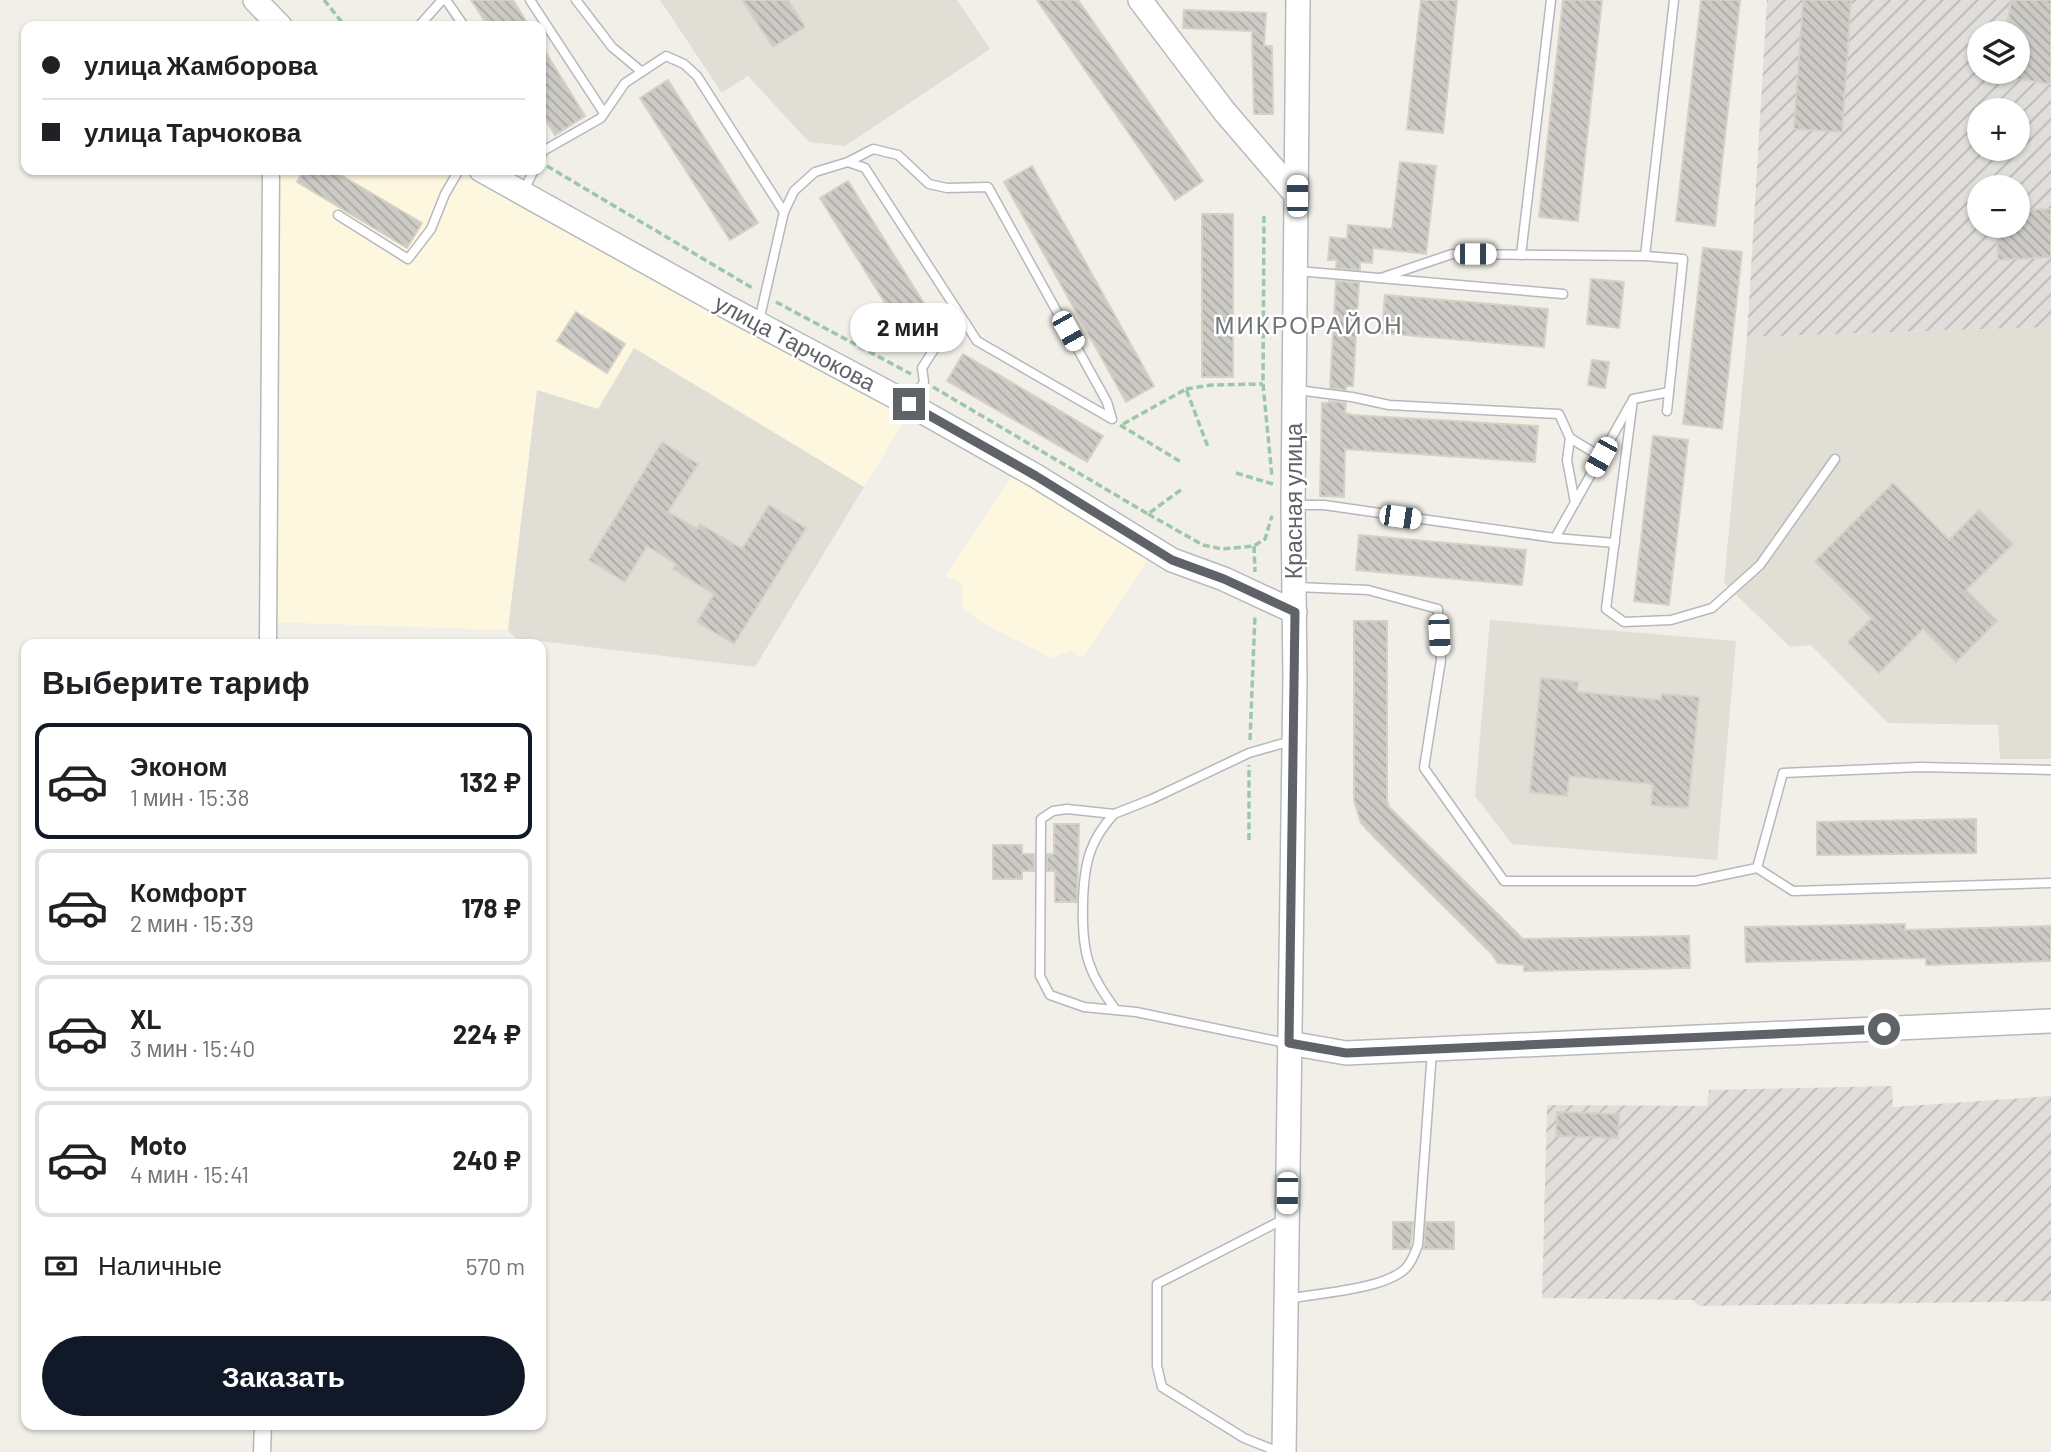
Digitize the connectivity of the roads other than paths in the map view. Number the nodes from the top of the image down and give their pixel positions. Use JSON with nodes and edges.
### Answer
{"nodes":[{"id":1,"x":255,"y":0,"type":"edge"},
{"id":2,"x":444,"y":0,"type":"edge"},
{"id":3,"x":530,"y":0,"type":"edge"},
{"id":4,"x":576,"y":0,"type":"edge"},
{"id":5,"x":1140,"y":0,"type":"edge"},
{"id":6,"x":1298,"y":0,"type":"edge"},
{"id":7,"x":1551,"y":0,"type":"edge"},
{"id":8,"x":1674,"y":0,"type":"edge"},
{"id":9,"x":275,"y":21,"type":"edge"},
{"id":10,"x":424,"y":21,"type":"edge"},
{"id":11,"x":460,"y":21,"type":"edge"},
{"id":12,"x":544,"y":21,"type":"edge"},
{"id":13,"x":546,"y":24,"type":"edge"},
{"id":14,"x":642,"y":72,"type":"junction"},
{"id":15,"x":604,"y":113,"type":"junction"},
{"id":16,"x":546,"y":147,"type":"edge"},
{"id":17,"x":848,"y":162,"type":"junction"},
{"id":18,"x":271,"y":175,"type":"edge"},
{"id":19,"x":456,"y":175,"type":"edge"},
{"id":20,"x":490,"y":175,"type":"edge"},
{"id":21,"x":532,"y":175,"type":"edge"},
{"id":22,"x":523,"y":193,"type":"junction"},
{"id":23,"x":1297,"y":196,"type":"junction"},
{"id":24,"x":783,"y":212,"type":"junction"},
{"id":25,"x":338,"y":215,"type":"dead end"},
{"id":26,"x":1521,"y":255,"type":"junction"},
{"id":27,"x":1644,"y":256,"type":"junction"},
{"id":28,"x":1296,"y":271,"type":"junction"},
{"id":29,"x":1381,"y":278,"type":"junction"},
{"id":30,"x":1563,"y":295,"type":"dead end"},
{"id":31,"x":759,"y":324,"type":"junction"},
{"id":32,"x":966,"y":324,"type":"junction"},
{"id":33,"x":1294,"y":389,"type":"junction"},
{"id":34,"x":1669,"y":392,"type":"junction"},
{"id":35,"x":1633,"y":399,"type":"junction"},
{"id":36,"x":909,"y":404,"type":"junction"},
{"id":37,"x":1667,"y":411,"type":"dead end"},
{"id":38,"x":1570,"y":438,"type":"junction"},
{"id":39,"x":1601,"y":457,"type":"junction"},
{"id":40,"x":1835,"y":459,"type":"dead end"},
{"id":41,"x":1575,"y":503,"type":"junction"},
{"id":42,"x":1280,"y":504,"type":"junction"},
{"id":43,"x":1556,"y":538,"type":"junction"},
{"id":44,"x":1615,"y":543,"type":"junction"},
{"id":45,"x":1294,"y":587,"type":"junction"},
{"id":46,"x":1295,"y":612,"type":"junction"},
{"id":47,"x":268,"y":639,"type":"edge"},
{"id":48,"x":1294,"y":740,"type":"junction"},
{"id":49,"x":2051,"y":770,"type":"edge"},
{"id":50,"x":1114,"y":814,"type":"junction"},
{"id":51,"x":1757,"y":868,"type":"junction"},
{"id":52,"x":2051,"y":883,"type":"edge"},
{"id":53,"x":1116,"y":1010,"type":"junction"},
{"id":54,"x":2051,"y":1021,"type":"edge"},
{"id":55,"x":1289,"y":1043,"type":"junction"},
{"id":56,"x":1432,"y":1050,"type":"junction"},
{"id":57,"x":1286,"y":1218,"type":"junction"},
{"id":58,"x":1285,"y":1299,"type":"junction"},
{"id":59,"x":262,"y":1430,"type":"edge"},
{"id":60,"x":262,"y":1452,"type":"edge"},
{"id":61,"x":1282,"y":1452,"type":"edge"}],
"edges":[{"from":1,"to":9,"type":"main road"},
{"from":2,"to":10,"type":"lane"},
{"from":2,"to":11,"type":"lane"},
{"from":3,"to":12,"type":"lane"},
{"from":4,"to":14,"type":"lane"},
{"from":5,"to":23,"type":"main road"},
{"from":6,"to":23,"type":"main road","name":"Красная улица"},
{"from":7,"to":26,"type":"lane"},
{"from":8,"to":27,"type":"lane"},
{"from":13,"to":15,"type":"lane"},
{"from":14,"to":15,"type":"lane"},
{"from":14,"to":24,"type":"lane"},
{"from":15,"to":16,"type":"lane"},
{"from":17,"to":24,"type":"lane"},
{"from":17,"to":32,"type":"lane"},
{"from":17,"to":32,"type":"lane"},
{"from":18,"to":47,"type":"street"},
{"from":19,"to":25,"type":"lane"},
{"from":20,"to":22,"type":"main road","name":"улица Тарчокова"},
{"from":21,"to":22,"type":"lane"},
{"from":22,"to":31,"type":"main road","name":"улица Тарчокова"},
{"from":23,"to":28,"type":"main road","name":"Красная улица"},
{"from":24,"to":31,"type":"lane"},
{"from":26,"to":27,"type":"lane"},
{"from":26,"to":29,"type":"lane"},
{"from":27,"to":34,"type":"lane"},
{"from":28,"to":29,"type":"lane"},
{"from":28,"to":33,"type":"main road","name":"Красная улица"},
{"from":29,"to":30,"type":"lane"},
{"from":31,"to":36,"type":"main road","name":"улица Тарчокова"},
{"from":32,"to":36,"type":"lane"},
{"from":33,"to":38,"type":"lane"},
{"from":33,"to":42,"type":"main road","name":"Красная улица"},
{"from":34,"to":35,"type":"lane"},
{"from":34,"to":37,"type":"lane"},
{"from":35,"to":39,"type":"lane"},
{"from":35,"to":44,"type":"lane"},
{"from":36,"to":46,"type":"main road","name":"улица Тарчокова"},
{"from":38,"to":39,"type":"lane"},
{"from":38,"to":41,"type":"lane"},
{"from":39,"to":41,"type":"lane"},
{"from":40,"to":44,"type":"lane"},
{"from":41,"to":43,"type":"lane"},
{"from":42,"to":43,"type":"lane"},
{"from":42,"to":45,"type":"main road","name":"Красная улица"},
{"from":43,"to":44,"type":"lane"},
{"from":45,"to":46,"type":"main road","name":"Красная улица"},
{"from":45,"to":51,"type":"lane"},
{"from":46,"to":48,"type":"main road","name":"Красная улица"},
{"from":48,"to":50,"type":"lane"},
{"from":48,"to":55,"type":"main road","name":"Красная улица"},
{"from":49,"to":51,"type":"lane"},
{"from":50,"to":53,"type":"lane"},
{"from":50,"to":53,"type":"lane"},
{"from":51,"to":52,"type":"lane"},
{"from":53,"to":55,"type":"lane"},
{"from":54,"to":56,"type":"main road"},
{"from":55,"to":56,"type":"main road"},
{"from":55,"to":57,"type":"main road","name":"Красная улица"},
{"from":56,"to":58,"type":"lane"},
{"from":57,"to":58,"type":"main road","name":"Красная улица"},
{"from":57,"to":61,"type":"lane"},
{"from":58,"to":61,"type":"main road","name":"Красная улица"},
{"from":59,"to":60,"type":"street"}]}
